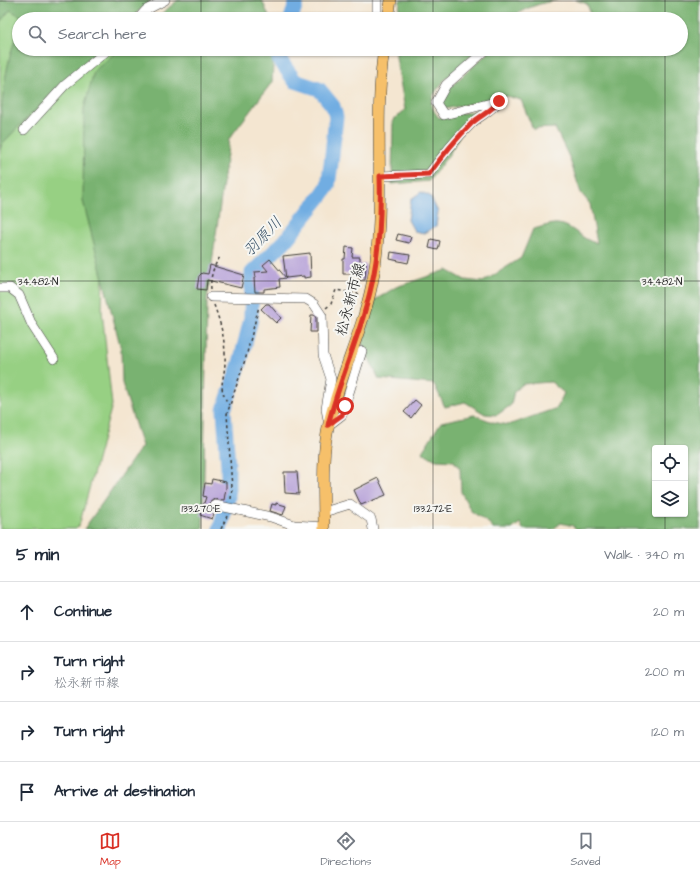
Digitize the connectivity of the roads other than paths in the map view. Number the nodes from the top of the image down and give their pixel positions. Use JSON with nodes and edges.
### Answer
{"nodes":[{"id":1,"x":166,"y":0,"type":"edge"},
{"id":2,"x":377,"y":0,"type":"edge"},
{"id":3,"x":391,"y":0,"type":"edge"},
{"id":4,"x":144,"y":12,"type":"edge"},
{"id":5,"x":377,"y":12,"type":"edge"},
{"id":6,"x":389,"y":12,"type":"edge"},
{"id":7,"x":100,"y":56,"type":"edge"},
{"id":8,"x":383,"y":56,"type":"edge"},
{"id":9,"x":479,"y":56,"type":"edge"},
{"id":10,"x":24,"y":130,"type":"dead end"},
{"id":11,"x":380,"y":176,"type":"junction"},
{"id":12,"x":0,"y":288,"type":"edge"},
{"id":13,"x":211,"y":297,"type":"road end"},
{"id":14,"x":362,"y":351,"type":"dead end"},
{"id":15,"x":54,"y":360,"type":"dead end"},
{"id":16,"x":328,"y":425,"type":"junction"},
{"id":17,"x":215,"y":505,"type":"dead end"},
{"id":18,"x":324,"y":512,"type":"junction"},
{"id":19,"x":323,"y":528,"type":"edge"},
{"id":20,"x":373,"y":529,"type":"edge"}],
"edges":[{"from":1,"to":4,"type":"street"},
{"from":2,"to":5,"type":"street"},
{"from":3,"to":6,"type":"main road"},
{"from":7,"to":10,"type":"street"},
{"from":8,"to":11,"type":"main road","name":"松永新市線"},
{"from":9,"to":11,"type":"street"},
{"from":11,"to":16,"type":"main road","name":"松永新市線"},
{"from":12,"to":15,"type":"street"},
{"from":13,"to":16,"type":"street"},
{"from":14,"to":16,"type":"street"},
{"from":16,"to":18,"type":"main road","name":"松永新市線"},
{"from":17,"to":19,"type":"street"},
{"from":18,"to":19,"type":"main road","name":"松永新市線"},
{"from":18,"to":20,"type":"street"}]}
